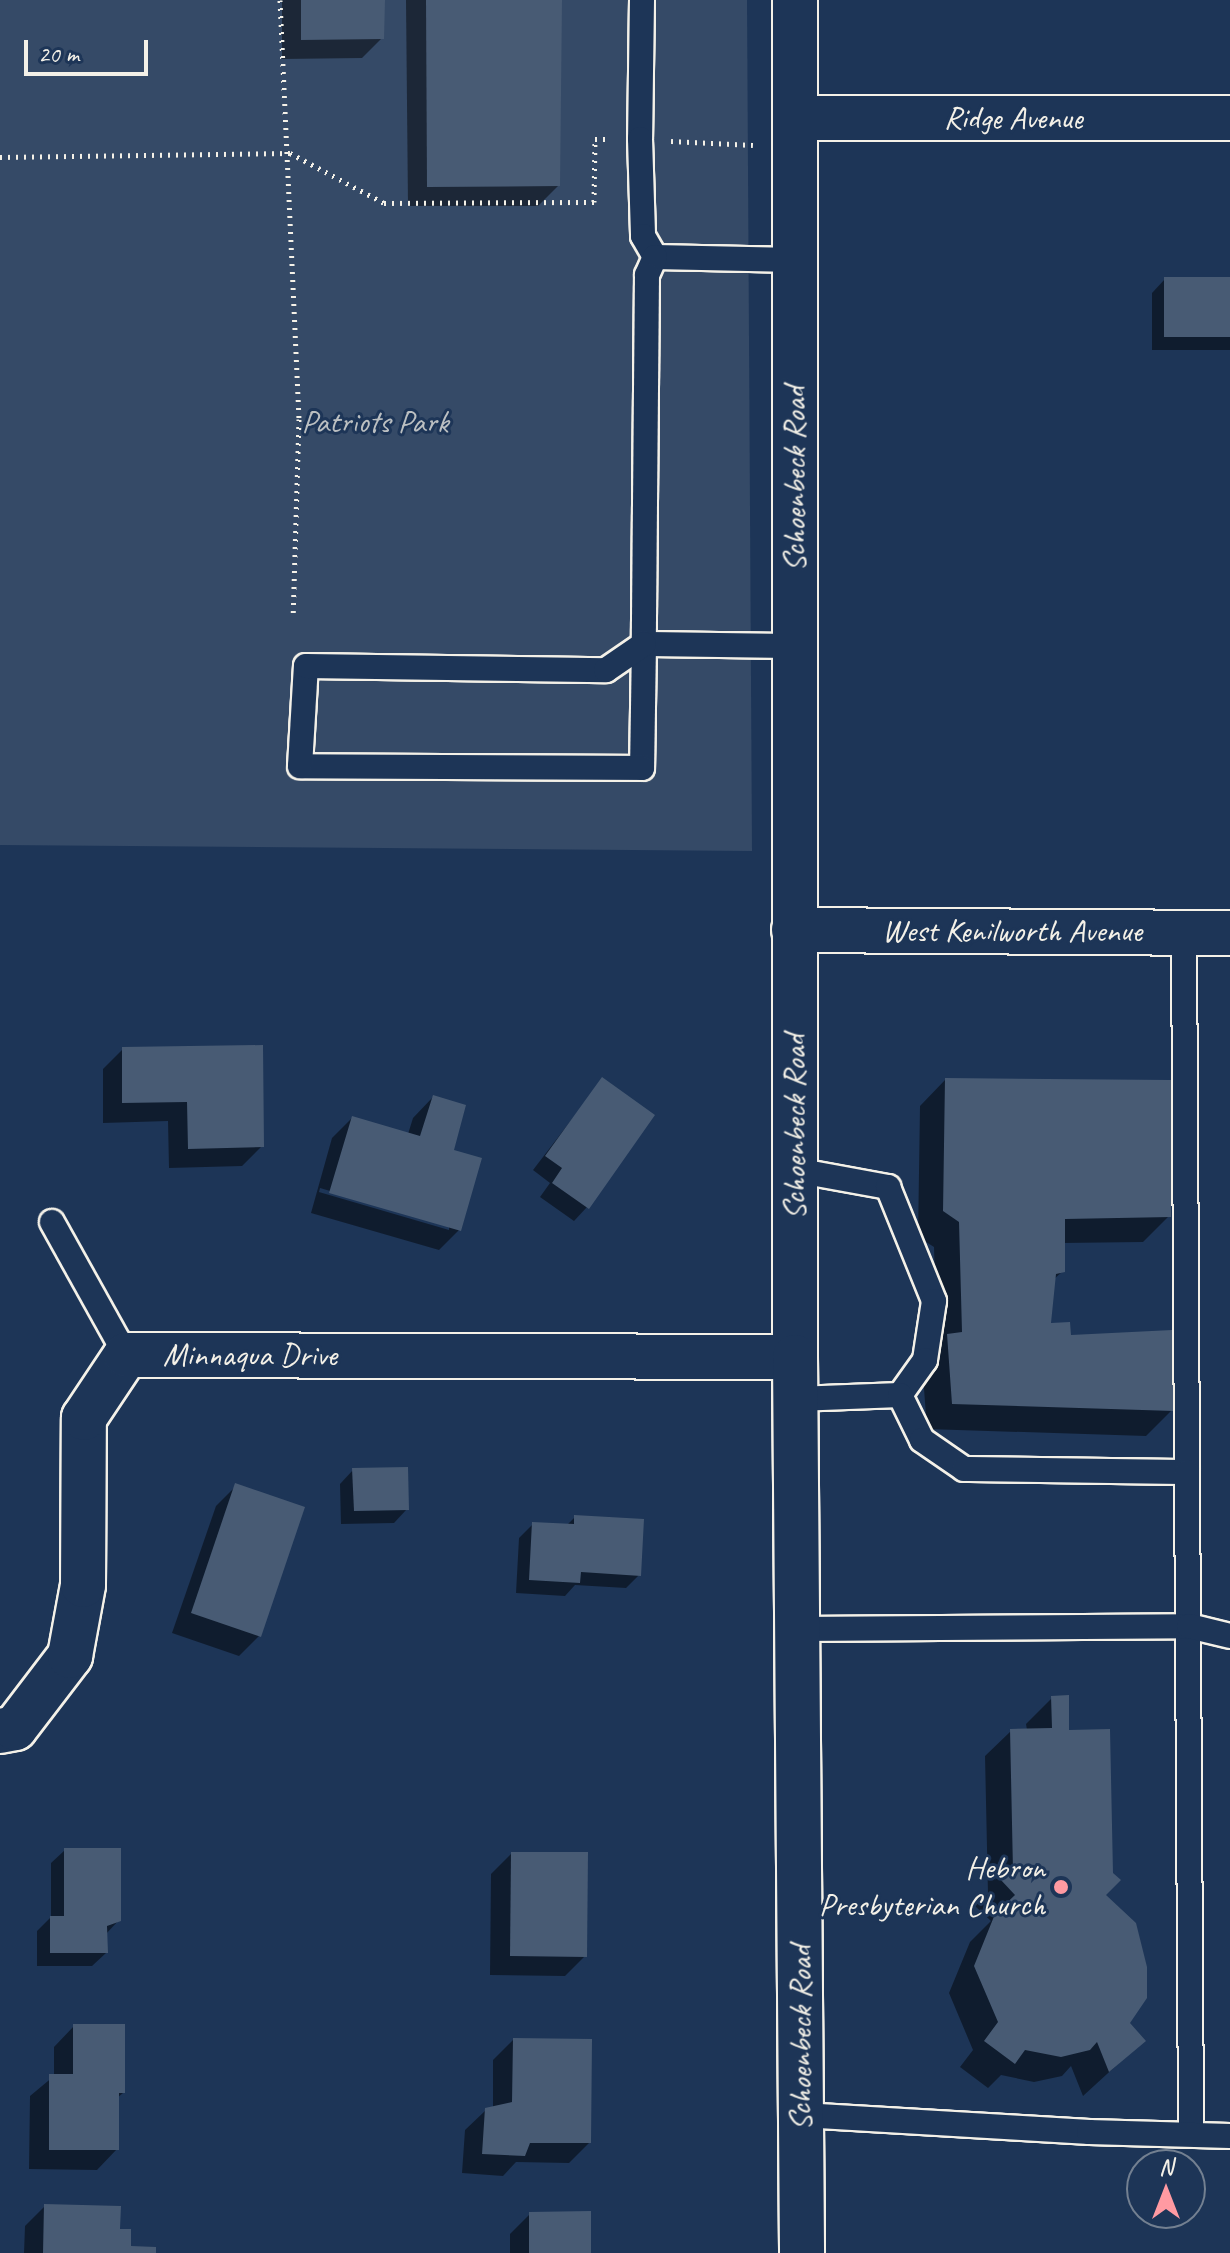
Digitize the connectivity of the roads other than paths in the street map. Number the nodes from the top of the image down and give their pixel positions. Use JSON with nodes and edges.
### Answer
{"nodes":[{"id":1,"x":642,"y":0,"type":"edge"},
{"id":2,"x":795,"y":0,"type":"edge"},
{"id":3,"x":1230,"y":118,"type":"edge"},
{"id":4,"x":795,"y":133,"type":"junction"},
{"id":5,"x":655,"y":257,"type":"junction"},
{"id":6,"x":795,"y":260,"type":"junction"},
{"id":7,"x":644,"y":644,"type":"junction"},
{"id":8,"x":794,"y":646,"type":"junction"},
{"id":9,"x":794,"y":930,"type":"junction"},
{"id":10,"x":1184,"y":933,"type":"junction"},
{"id":11,"x":1230,"y":933,"type":"edge"},
{"id":12,"x":795,"y":1170,"type":"junction"},
{"id":13,"x":52,"y":1222,"type":"dead end"},
{"id":14,"x":126,"y":1355,"type":"junction"},
{"id":15,"x":796,"y":1378,"type":"junction"},
{"id":16,"x":900,"y":1395,"type":"junction"},
{"id":17,"x":1187,"y":1472,"type":"junction"},
{"id":18,"x":1189,"y":1626,"type":"junction"},
{"id":19,"x":799,"y":1629,"type":"junction"},
{"id":20,"x":1230,"y":1636,"type":"edge"},
{"id":21,"x":0,"y":1731,"type":"edge"},
{"id":22,"x":802,"y":2115,"type":"junction"},
{"id":23,"x":1191,"y":2134,"type":"junction"},
{"id":24,"x":1230,"y":2136,"type":"edge"},
{"id":25,"x":802,"y":2253,"type":"edge"}],
"edges":[{"from":1,"to":5,"type":"lane"},
{"from":2,"to":4,"type":"main road","name":"Schoenbeck Road"},
{"from":3,"to":4,"type":"main road","name":"Ridge Avenue"},
{"from":4,"to":6,"type":"main road","name":"Schoenbeck Road"},
{"from":5,"to":6,"type":"lane"},
{"from":5,"to":7,"type":"lane"},
{"from":6,"to":8,"type":"main road","name":"Schoenbeck Road"},
{"from":7,"to":7,"type":"lane"},
{"from":7,"to":8,"type":"lane"},
{"from":8,"to":9,"type":"main road","name":"Schoenbeck Road"},
{"from":9,"to":10,"type":"main road","name":"West Kenilworth Avenue"},
{"from":9,"to":12,"type":"main road","name":"Schoenbeck Road"},
{"from":10,"to":11,"type":"main road","name":"West Kenilworth Avenue"},
{"from":10,"to":17,"type":"lane"},
{"from":12,"to":15,"type":"main road","name":"Schoenbeck Road"},
{"from":12,"to":16,"type":"lane"},
{"from":13,"to":14,"type":"lane"},
{"from":14,"to":15,"type":"main road","name":"Minnaqua Drive"},
{"from":14,"to":21,"type":"main road","name":"Minnaqua Drive"},
{"from":15,"to":16,"type":"lane"},
{"from":15,"to":19,"type":"main road","name":"Schoenbeck Road"},
{"from":16,"to":17,"type":"lane"},
{"from":17,"to":18,"type":"lane"},
{"from":18,"to":19,"type":"lane"},
{"from":18,"to":20,"type":"lane"},
{"from":18,"to":23,"type":"lane"},
{"from":19,"to":22,"type":"main road","name":"Schoenbeck Road"},
{"from":22,"to":23,"type":"lane"},
{"from":22,"to":25,"type":"main road","name":"Schoenbeck Road"},
{"from":23,"to":24,"type":"lane"}]}
